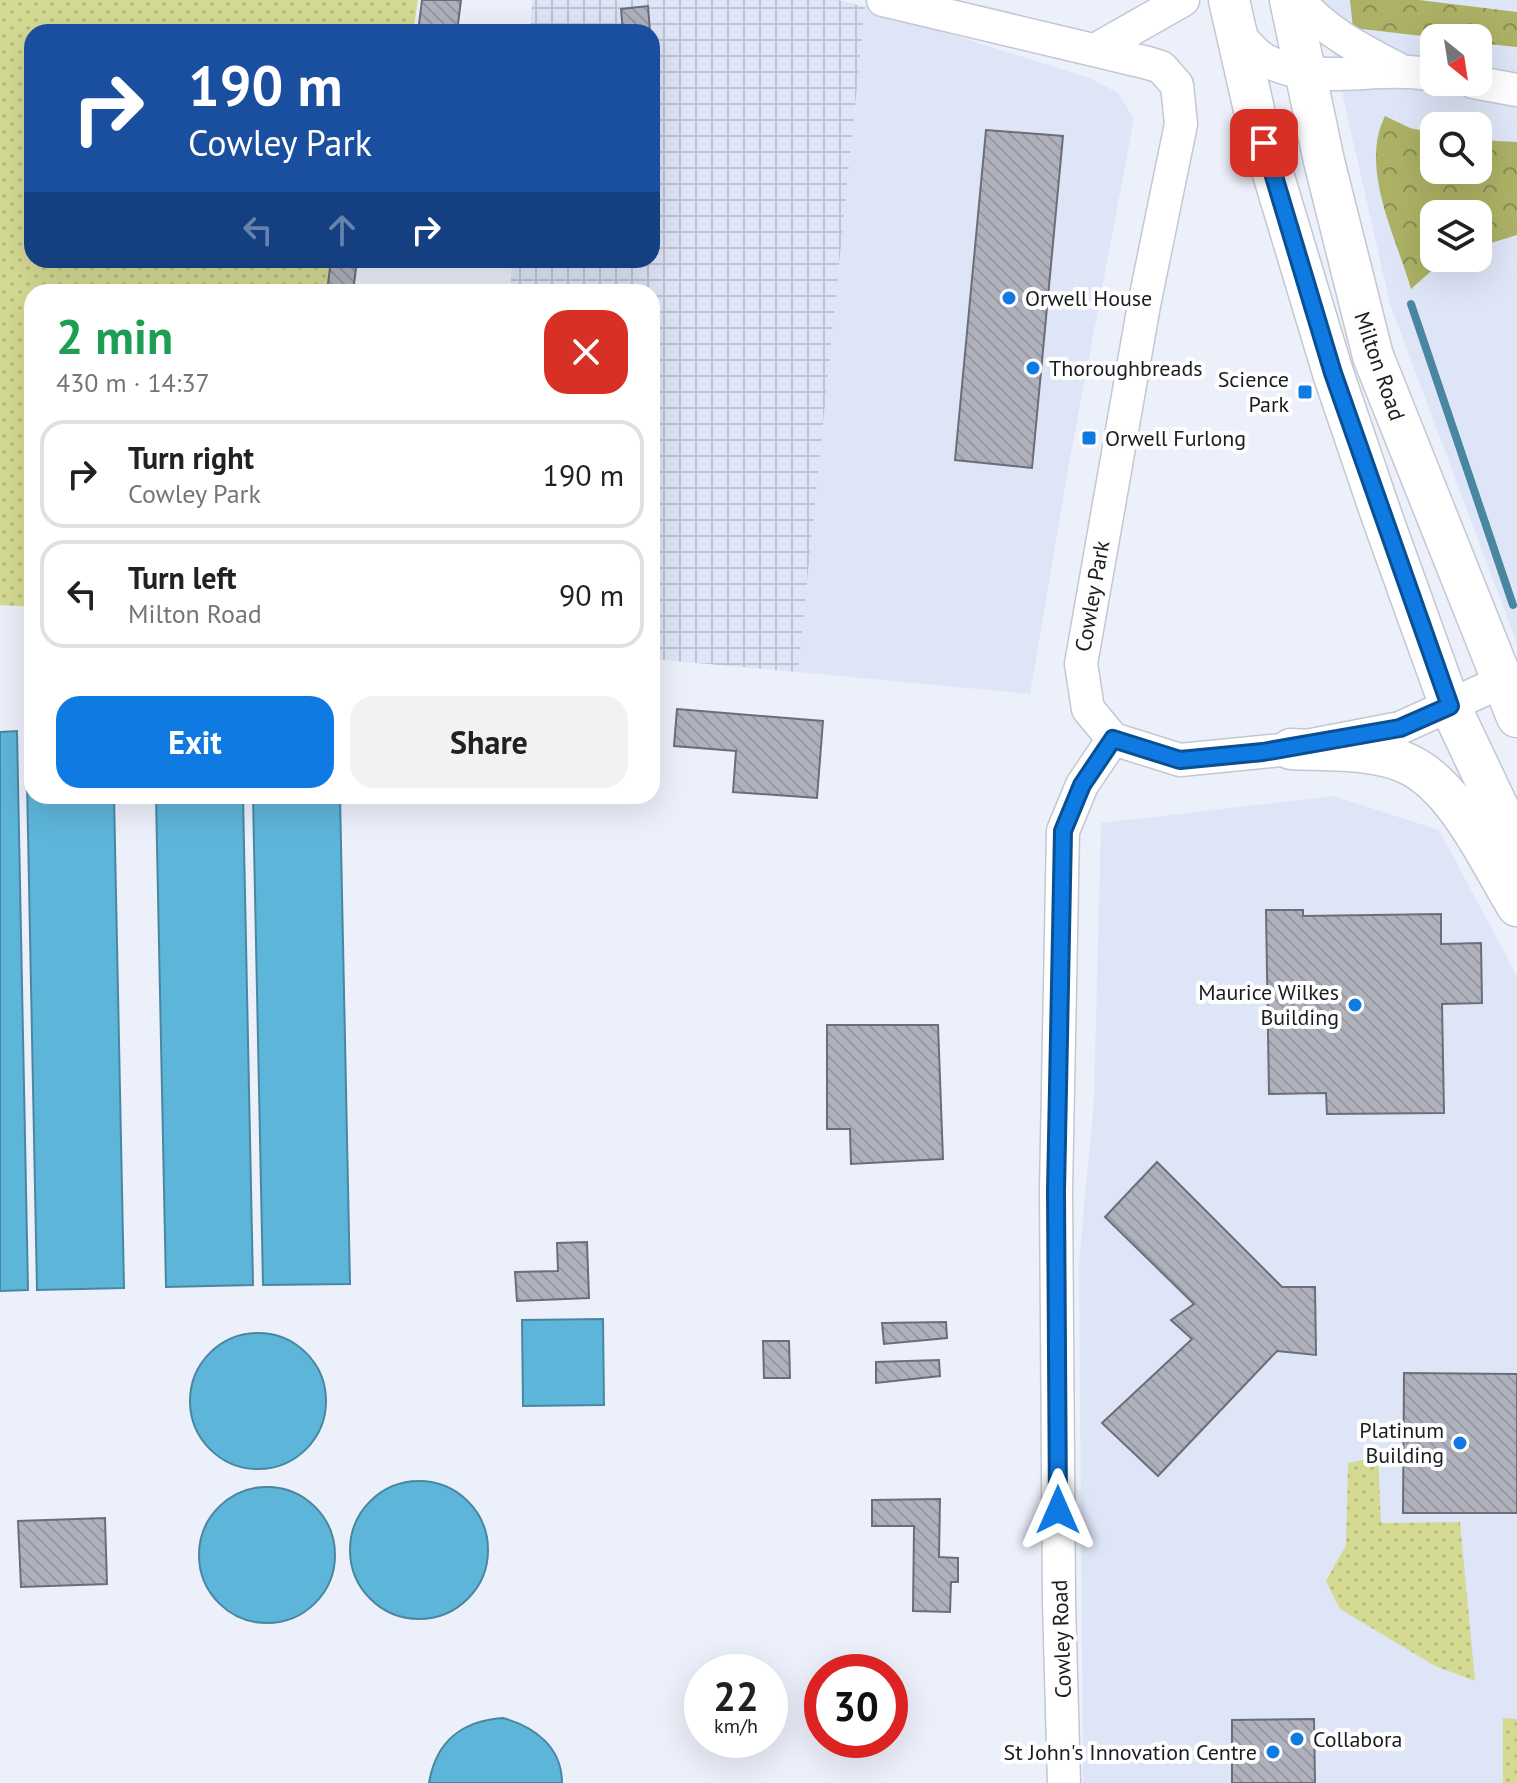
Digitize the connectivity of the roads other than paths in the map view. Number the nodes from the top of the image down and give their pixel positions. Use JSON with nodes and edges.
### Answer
{"nodes":[{"id":1,"x":883,"y":0,"type":"edge"},
{"id":2,"x":1183,"y":0,"type":"edge"},
{"id":3,"x":1290,"y":0,"type":"edge"},
{"id":4,"x":1299,"y":0,"type":"edge"},
{"id":5,"x":1234,"y":18,"type":"edge"},
{"id":6,"x":1095,"y":50,"type":"junction"},
{"id":7,"x":1398,"y":69,"type":"junction"},
{"id":8,"x":1420,"y":73,"type":"edge"},
{"id":9,"x":1306,"y":75,"type":"junction"},
{"id":10,"x":1492,"y":85,"type":"edge"},
{"id":11,"x":1517,"y":90,"type":"edge"},
{"id":12,"x":1333,"y":373,"type":"junction"},
{"id":13,"x":1509,"y":700,"type":"edge"},
{"id":14,"x":1450,"y":706,"type":"junction"},
{"id":15,"x":1113,"y":739,"type":"junction"},
{"id":16,"x":1291,"y":749,"type":"junction"},
{"id":17,"x":1517,"y":847,"type":"edge"},
{"id":18,"x":1517,"y":906,"type":"edge"},
{"id":19,"x":1064,"y":1783,"type":"edge"}],
"edges":[{"from":1,"to":6,"type":"street"},
{"from":2,"to":6,"type":"street"},
{"from":3,"to":9,"type":"main road","name":"Milton Road"},
{"from":4,"to":7,"type":"street"},
{"from":5,"to":9,"type":"street"},
{"from":5,"to":12,"type":"main road","name":"Milton Road"},
{"from":6,"to":15,"type":"street","name":"Cowley Park"},
{"from":7,"to":8,"type":"street"},
{"from":7,"to":9,"type":"street"},
{"from":9,"to":12,"type":"main road"},
{"from":9,"to":13,"type":"main road","name":"Milton Road"},
{"from":10,"to":11,"type":"street"},
{"from":12,"to":14,"type":"main road","name":"Milton Road"},
{"from":13,"to":14,"type":"street"},
{"from":14,"to":16,"type":"street"},
{"from":14,"to":17,"type":"main road","name":"Milton Road"},
{"from":15,"to":16,"type":"street"},
{"from":15,"to":19,"type":"street","name":"Cowley Road"},
{"from":16,"to":18,"type":"main road"}]}
